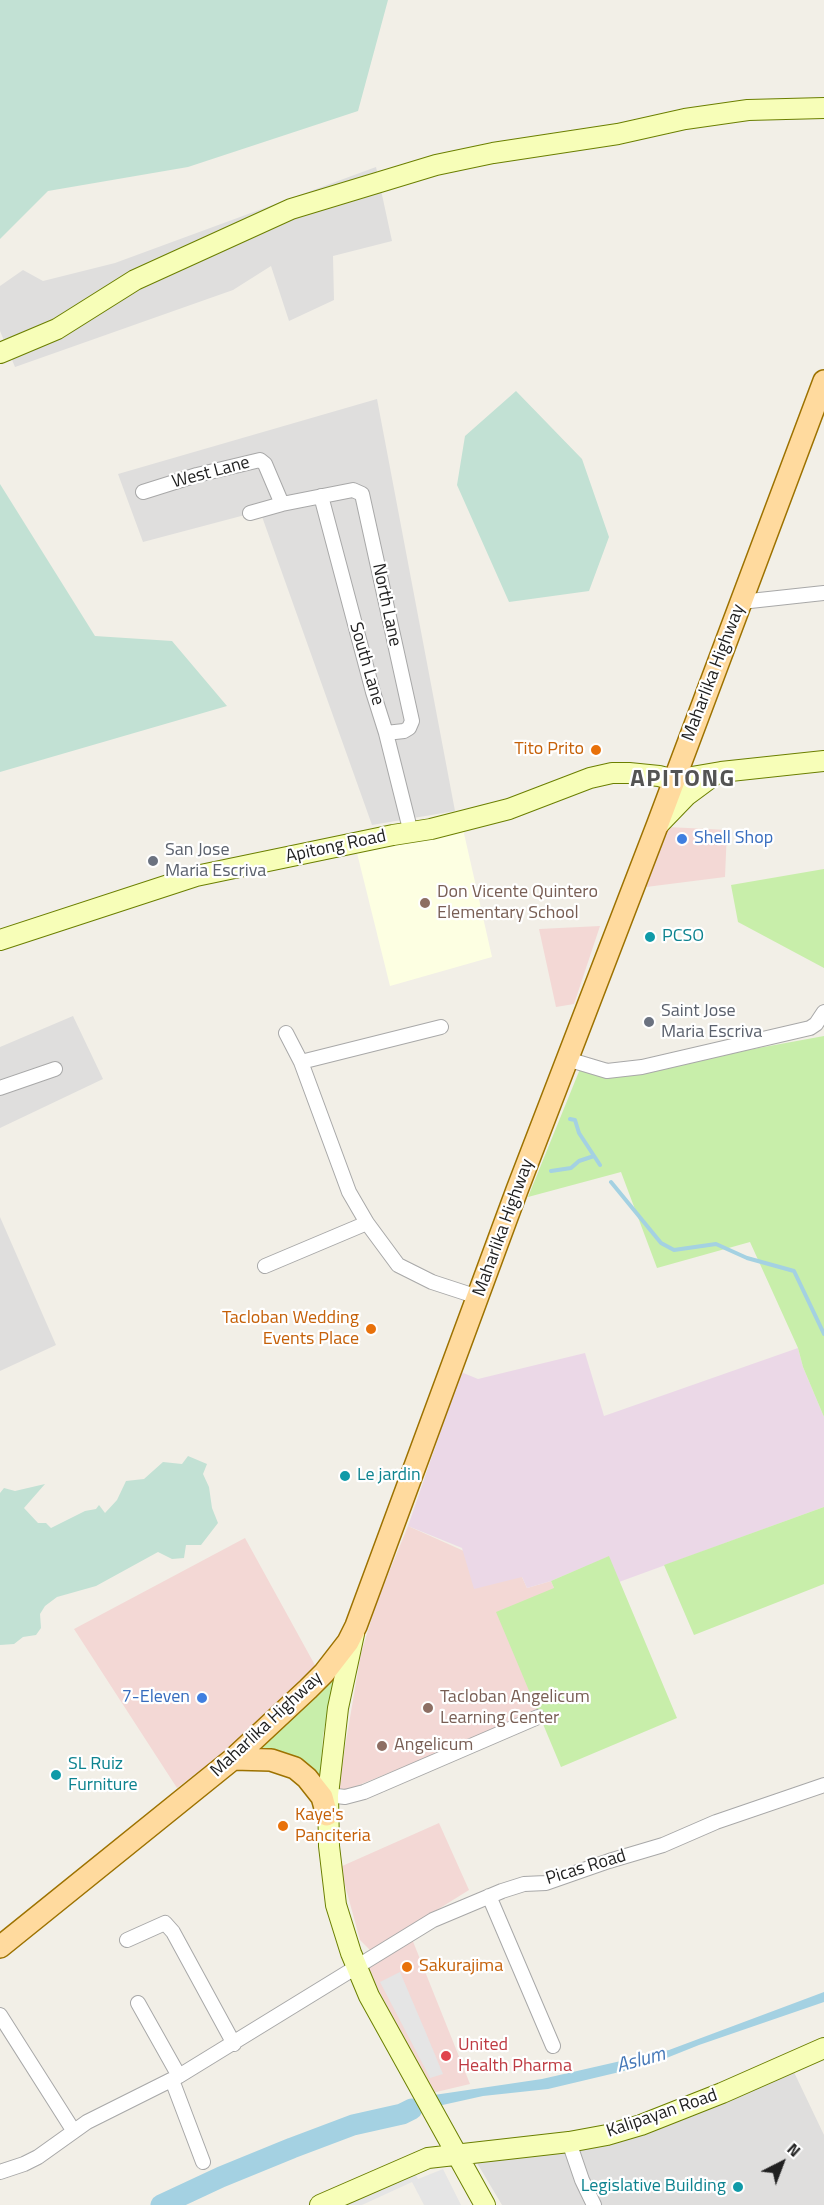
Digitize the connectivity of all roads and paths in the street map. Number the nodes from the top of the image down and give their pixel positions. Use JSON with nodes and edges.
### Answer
{"nodes":[{"id":1,"x":824,"y":108,"type":"edge"},
{"id":2,"x":0,"y":353,"type":"edge"},
{"id":3,"x":824,"y":381,"type":"edge"},
{"id":4,"x":143,"y":492,"type":"dead end"},
{"id":5,"x":321,"y":496,"type":"junction"},
{"id":6,"x":282,"y":504,"type":"junction"},
{"id":7,"x":250,"y":513,"type":"dead end"},
{"id":8,"x":824,"y":593,"type":"edge"},
{"id":9,"x":741,"y":602,"type":"junction"},
{"id":10,"x":386,"y":733,"type":"junction"},
{"id":11,"x":824,"y":761,"type":"edge"},
{"id":12,"x":721,"y":772,"type":"junction"},
{"id":13,"x":674,"y":780,"type":"junction"},
{"id":14,"x":657,"y":826,"type":"junction"},
{"id":15,"x":411,"y":833,"type":"junction"},
{"id":16,"x":0,"y":940,"type":"edge"},
{"id":17,"x":824,"y":1012,"type":"edge"},
{"id":18,"x":441,"y":1027,"type":"dead end"},
{"id":19,"x":286,"y":1033,"type":"dead end"},
{"id":20,"x":567,"y":1059,"type":"junction"},
{"id":21,"x":301,"y":1062,"type":"junction"},
{"id":22,"x":55,"y":1069,"type":"dead end"},
{"id":23,"x":0,"y":1088,"type":"edge"},
{"id":24,"x":367,"y":1223,"type":"junction"},
{"id":25,"x":265,"y":1266,"type":"dead end"},
{"id":26,"x":478,"y":1297,"type":"junction"},
{"id":27,"x":356,"y":1626,"type":"junction"},
{"id":28,"x":538,"y":1717,"type":"dead end"},
{"id":29,"x":233,"y":1759,"type":"junction"},
{"id":30,"x":824,"y":1785,"type":"edge"},
{"id":31,"x":328,"y":1805,"type":"junction"},
{"id":32,"x":489,"y":1896,"type":"junction"},
{"id":33,"x":127,"y":1940,"type":"dead end"},
{"id":34,"x":0,"y":1947,"type":"edge"},
{"id":35,"x":356,"y":1968,"type":"junction"},
{"id":36,"x":138,"y":2003,"type":"dead end"},
{"id":37,"x":0,"y":2015,"type":"edge"},
{"id":38,"x":234,"y":2044,"type":"junction"},
{"id":39,"x":553,"y":2046,"type":"dead end"},
{"id":40,"x":824,"y":2048,"type":"edge"},
{"id":41,"x":176,"y":2078,"type":"junction"},
{"id":42,"x":73,"y":2130,"type":"junction"},
{"id":43,"x":569,"y":2142,"type":"junction"},
{"id":44,"x":456,"y":2155,"type":"junction"},
{"id":45,"x":203,"y":2162,"type":"dead end"},
{"id":46,"x":0,"y":2172,"type":"edge"},
{"id":47,"x":320,"y":2205,"type":"edge"},
{"id":48,"x":485,"y":2205,"type":"edge"},
{"id":49,"x":594,"y":2205,"type":"edge"}],
"edges":[{"from":1,"to":2,"type":"street"},
{"from":3,"to":9,"type":"main road","name":"Maharlika Highway"},
{"from":4,"to":6,"type":"street","name":"West Lane"},
{"from":5,"to":6,"type":"street"},
{"from":5,"to":10,"type":"street","name":"South Lane"},
{"from":5,"to":10,"type":"street","name":"North Lane"},
{"from":6,"to":7,"type":"street"},
{"from":8,"to":9,"type":"street"},
{"from":9,"to":13,"type":"main road","name":"Maharlika Highway"},
{"from":10,"to":15,"type":"street","name":"South Lane"},
{"from":11,"to":12,"type":"street","name":"Apitong Road"},
{"from":12,"to":13,"type":"street","name":"Apitong Road"},
{"from":12,"to":14,"type":"street"},
{"from":13,"to":14,"type":"main road","name":"Maharlika Highway"},
{"from":13,"to":15,"type":"street","name":"Apitong Road"},
{"from":14,"to":20,"type":"main road","name":"Maharlika Highway"},
{"from":15,"to":16,"type":"street","name":"Apitong Road"},
{"from":17,"to":20,"type":"street"},
{"from":18,"to":21,"type":"street"},
{"from":19,"to":21,"type":"street"},
{"from":20,"to":26,"type":"main road","name":"Maharlika Highway"},
{"from":21,"to":24,"type":"street"},
{"from":22,"to":23,"type":"street"},
{"from":24,"to":25,"type":"street"},
{"from":24,"to":26,"type":"street"},
{"from":26,"to":27,"type":"main road","name":"Maharlika Highway"},
{"from":27,"to":29,"type":"main road","name":"Maharlika Highway"},
{"from":27,"to":31,"type":"street"},
{"from":28,"to":31,"type":"street"},
{"from":29,"to":31,"type":"main road"},
{"from":29,"to":34,"type":"main road","name":"Maharlika Highway"},
{"from":30,"to":32,"type":"street","name":"Picas Road"},
{"from":31,"to":35,"type":"street"},
{"from":32,"to":35,"type":"street","name":"Picas Road"},
{"from":32,"to":39,"type":"street"},
{"from":33,"to":38,"type":"street"},
{"from":35,"to":38,"type":"street","name":"Picas Road"},
{"from":35,"to":44,"type":"street"},
{"from":36,"to":41,"type":"street"},
{"from":37,"to":42,"type":"street"},
{"from":38,"to":41,"type":"street","name":"Picas Road"},
{"from":40,"to":43,"type":"street","name":"Kalipayan Road"},
{"from":41,"to":42,"type":"street","name":"Picas Road"},
{"from":41,"to":45,"type":"street"},
{"from":42,"to":46,"type":"street","name":"Picas Road"},
{"from":43,"to":44,"type":"street","name":"Kalipayan Road"},
{"from":43,"to":49,"type":"street"},
{"from":44,"to":47,"type":"street","name":"Kalipayan Road"},
{"from":44,"to":48,"type":"street"}]}
